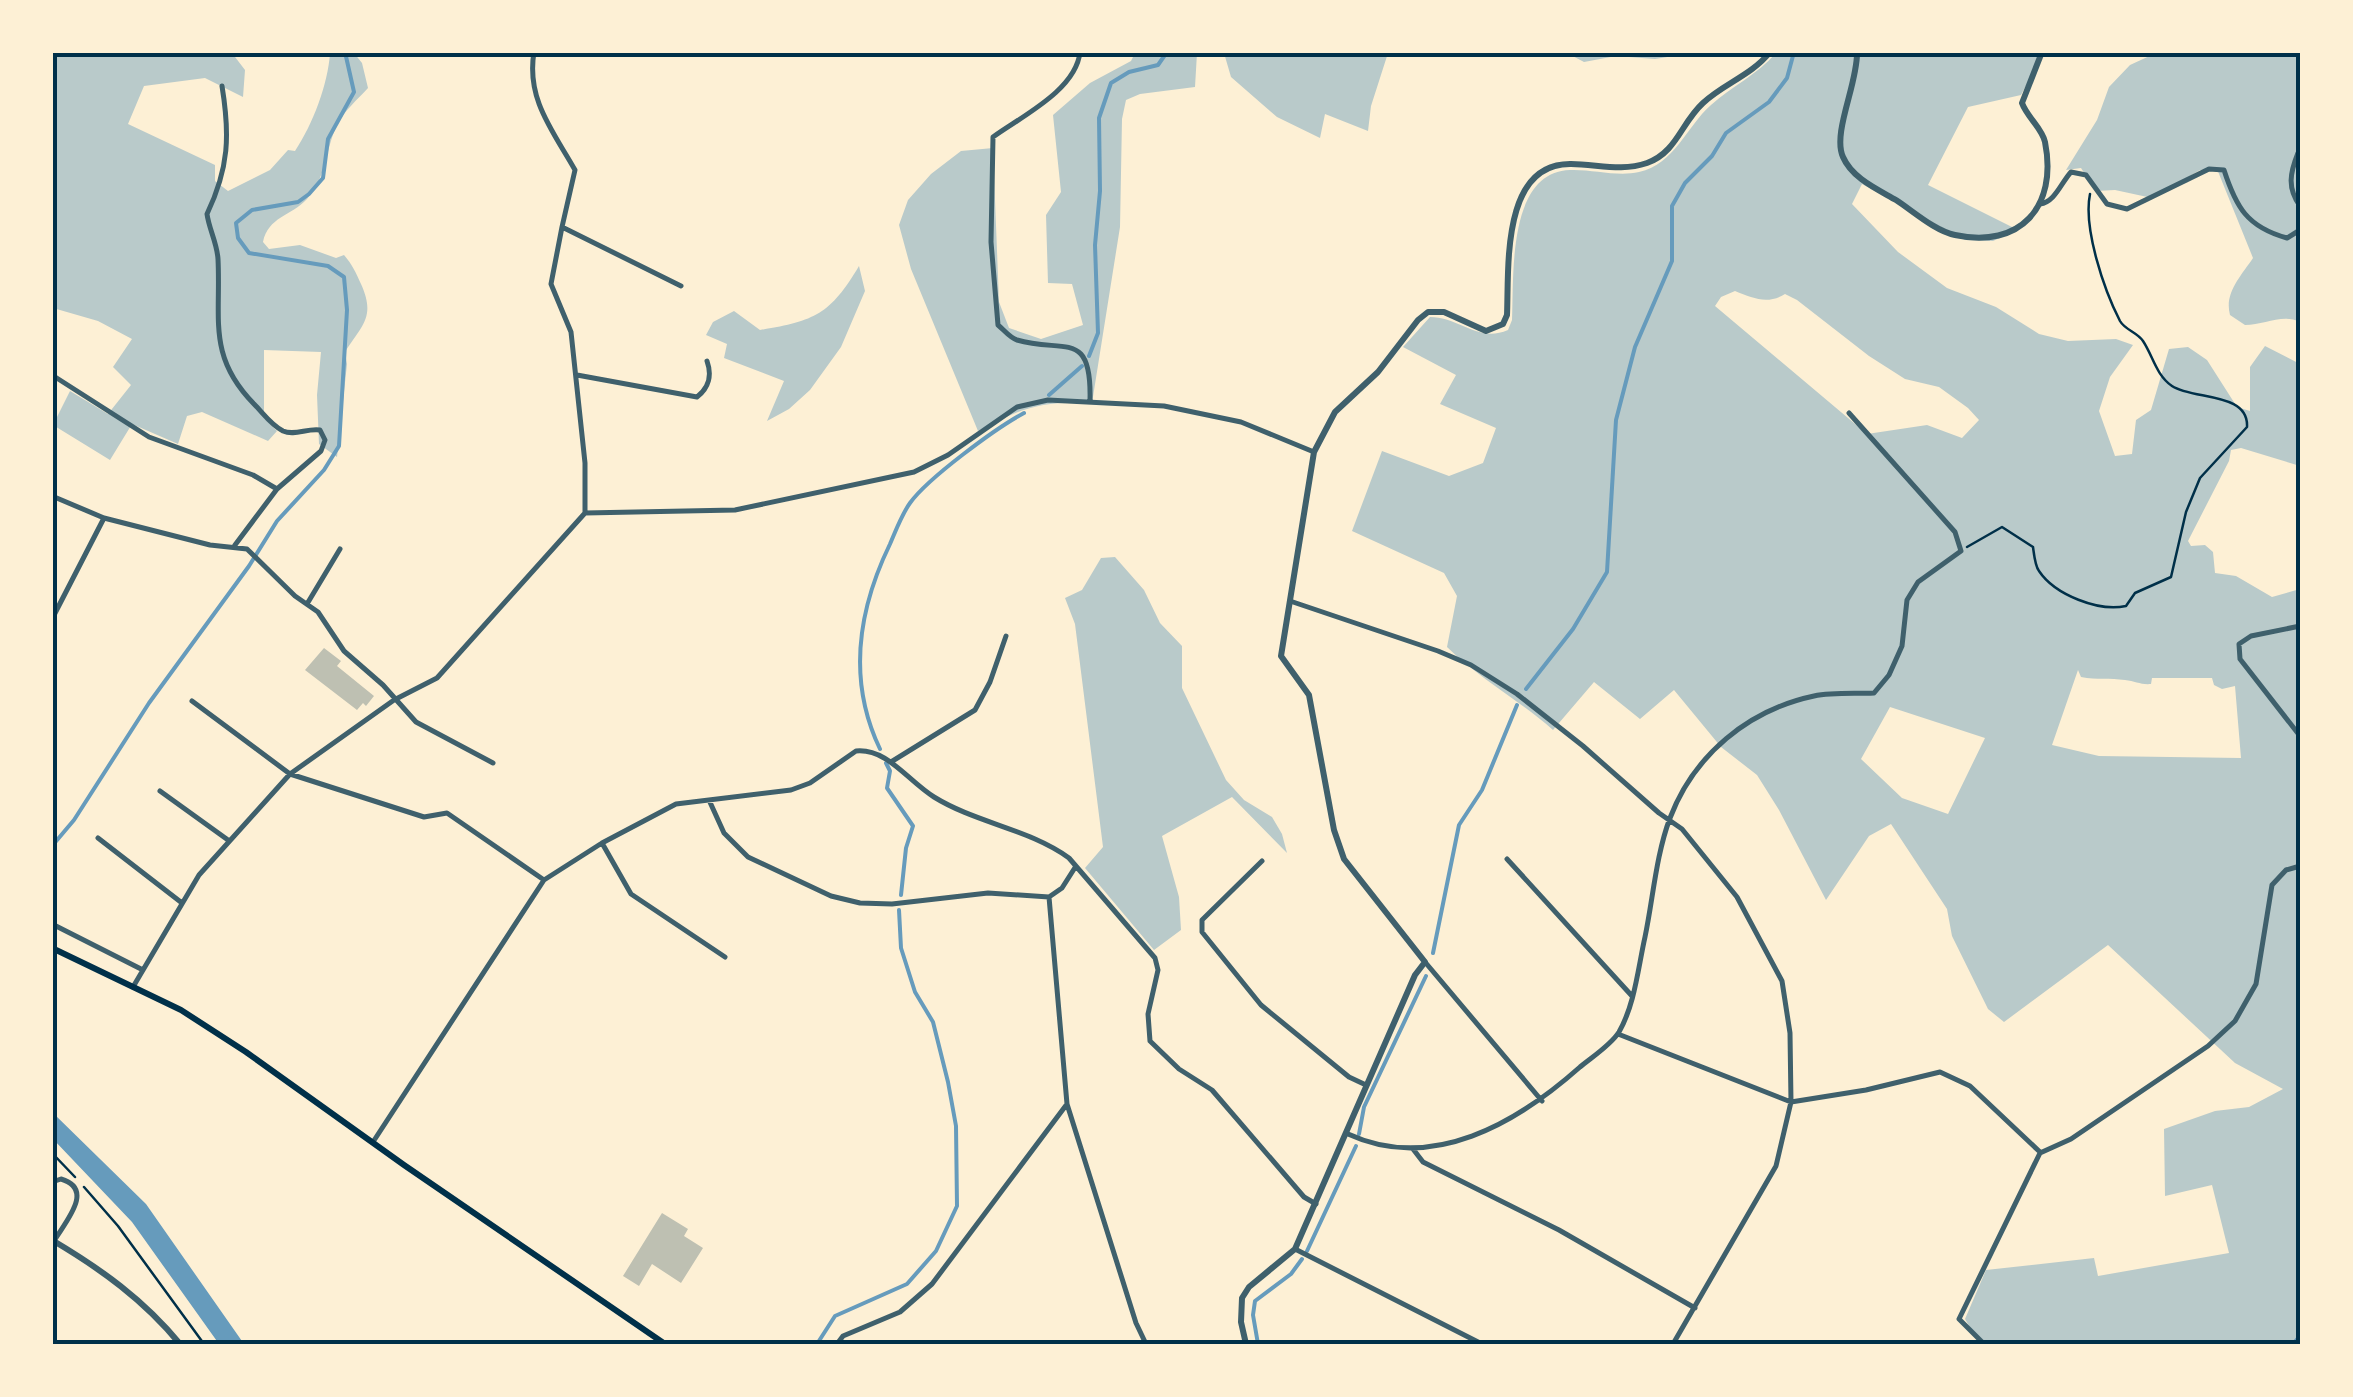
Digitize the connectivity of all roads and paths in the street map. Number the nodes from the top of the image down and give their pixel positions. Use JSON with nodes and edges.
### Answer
{"nodes":[{"id":1,"x":534,"y":52,"type":"edge"},
{"id":2,"x":1080,"y":52,"type":"edge"},
{"id":3,"x":1770,"y":52,"type":"edge"},
{"id":4,"x":1858,"y":52,"type":"edge"},
{"id":5,"x":2042,"y":52,"type":"edge"},
{"id":6,"x":222,"y":86,"type":"dead end"},
{"id":7,"x":2298,"y":153,"type":"dead end"},
{"id":8,"x":2092,"y":185,"type":"junction"},
{"id":9,"x":2038,"y":204,"type":"junction"},
{"id":10,"x":2300,"y":206,"type":"edge"},
{"id":11,"x":562,"y":226,"type":"junction"},
{"id":12,"x":2300,"y":230,"type":"edge"},
{"id":13,"x":681,"y":286,"type":"dead end"},
{"id":14,"x":707,"y":361,"type":"dead end"},
{"id":15,"x":577,"y":375,"type":"junction"},
{"id":16,"x":52,"y":376,"type":"edge"},
{"id":17,"x":1090,"y":401,"type":"junction"},
{"id":18,"x":1848,"y":413,"type":"dead end"},
{"id":19,"x":1314,"y":452,"type":"junction"},
{"id":20,"x":277,"y":489,"type":"junction"},
{"id":21,"x":52,"y":496,"type":"edge"},
{"id":22,"x":585,"y":513,"type":"junction"},
{"id":23,"x":104,"y":518,"type":"junction"},
{"id":24,"x":235,"y":545,"type":"junction"},
{"id":25,"x":340,"y":549,"type":"dead end"},
{"id":26,"x":1961,"y":551,"type":"junction"},
{"id":27,"x":1290,"y":601,"type":"junction"},
{"id":28,"x":307,"y":604,"type":"junction"},
{"id":29,"x":52,"y":619,"type":"edge"},
{"id":30,"x":2300,"y":626,"type":"edge"},
{"id":31,"x":1006,"y":636,"type":"dead end"},
{"id":32,"x":394,"y":700,"type":"junction"},
{"id":33,"x":192,"y":701,"type":"dead end"},
{"id":34,"x":2300,"y":736,"type":"edge"},
{"id":35,"x":891,"y":762,"type":"junction"},
{"id":36,"x":493,"y":763,"type":"dead end"},
{"id":37,"x":290,"y":774,"type":"junction"},
{"id":38,"x":160,"y":791,"type":"dead end"},
{"id":39,"x":709,"y":800,"type":"junction"},
{"id":40,"x":1669,"y":820,"type":"junction"},
{"id":41,"x":98,"y":838,"type":"dead end"},
{"id":42,"x":228,"y":840,"type":"junction"},
{"id":43,"x":602,"y":842,"type":"junction"},
{"id":44,"x":1507,"y":859,"type":"dead end"},
{"id":45,"x":1262,"y":861,"type":"dead end"},
{"id":46,"x":1076,"y":866,"type":"junction"},
{"id":47,"x":2300,"y":866,"type":"edge"},
{"id":48,"x":544,"y":880,"type":"junction"},
{"id":49,"x":1049,"y":898,"type":"junction"},
{"id":50,"x":182,"y":903,"type":"junction"},
{"id":51,"x":52,"y":924,"type":"edge"},
{"id":52,"x":52,"y":948,"type":"edge"},
{"id":53,"x":725,"y":957,"type":"dead end"},
{"id":54,"x":1425,"y":962,"type":"junction"},
{"id":55,"x":143,"y":970,"type":"junction"},
{"id":56,"x":133,"y":988,"type":"junction"},
{"id":57,"x":1632,"y":996,"type":"junction"},
{"id":58,"x":1618,"y":1034,"type":"junction"},
{"id":59,"x":1366,"y":1086,"type":"junction"},
{"id":60,"x":1542,"y":1101,"type":"junction"},
{"id":61,"x":1791,"y":1102,"type":"junction"},
{"id":62,"x":1067,"y":1104,"type":"junction"},
{"id":63,"x":1348,"y":1134,"type":"junction"},
{"id":64,"x":372,"y":1142,"type":"junction"},
{"id":65,"x":1413,"y":1149,"type":"junction"},
{"id":66,"x":52,"y":1153,"type":"edge"},
{"id":67,"x":2040,"y":1153,"type":"junction"},
{"id":68,"x":52,"y":1182,"type":"edge"},
{"id":69,"x":1316,"y":1204,"type":"junction"},
{"id":70,"x":53,"y":1240,"type":"edge"},
{"id":71,"x":1294,"y":1249,"type":"junction"},
{"id":72,"x":1695,"y":1308,"type":"junction"},
{"id":73,"x":180,"y":1344,"type":"edge"},
{"id":74,"x":204,"y":1344,"type":"edge"},
{"id":75,"x":665,"y":1344,"type":"edge"},
{"id":76,"x":837,"y":1344,"type":"edge"},
{"id":77,"x":1146,"y":1344,"type":"edge"},
{"id":78,"x":1246,"y":1344,"type":"edge"},
{"id":79,"x":1482,"y":1344,"type":"edge"},
{"id":80,"x":1673,"y":1344,"type":"edge"},
{"id":81,"x":1984,"y":1344,"type":"edge"}],
"edges":[{"from":1,"to":11,"type":"street"},
{"from":2,"to":17,"type":"street"},
{"from":3,"to":19,"type":"street"},
{"from":4,"to":9,"type":"street"},
{"from":5,"to":9,"type":"street"},
{"from":6,"to":20,"type":"street"},
{"from":7,"to":10,"type":"street"},
{"from":8,"to":9,"type":"street"},
{"from":8,"to":12,"type":"street"},
{"from":8,"to":26,"type":"path"},
{"from":11,"to":13,"type":"street"},
{"from":11,"to":15,"type":"street"},
{"from":14,"to":15,"type":"street"},
{"from":15,"to":22,"type":"street"},
{"from":16,"to":20,"type":"street"},
{"from":17,"to":19,"type":"street"},
{"from":17,"to":22,"type":"street"},
{"from":18,"to":26,"type":"street"},
{"from":19,"to":27,"type":"street"},
{"from":20,"to":24,"type":"street"},
{"from":21,"to":23,"type":"street"},
{"from":22,"to":32,"type":"street"},
{"from":23,"to":24,"type":"street"},
{"from":23,"to":29,"type":"street"},
{"from":24,"to":28,"type":"street"},
{"from":25,"to":28,"type":"street"},
{"from":26,"to":40,"type":"street"},
{"from":27,"to":40,"type":"street"},
{"from":27,"to":54,"type":"street"},
{"from":28,"to":32,"type":"street"},
{"from":30,"to":34,"type":"street"},
{"from":31,"to":35,"type":"street"},
{"from":32,"to":36,"type":"street"},
{"from":32,"to":37,"type":"street"},
{"from":33,"to":37,"type":"street"},
{"from":35,"to":39,"type":"street"},
{"from":35,"to":46,"type":"street"},
{"from":37,"to":42,"type":"street"},
{"from":37,"to":48,"type":"street"},
{"from":38,"to":42,"type":"street"},
{"from":39,"to":43,"type":"street"},
{"from":39,"to":49,"type":"street"},
{"from":40,"to":57,"type":"street"},
{"from":40,"to":61,"type":"street"},
{"from":41,"to":50,"type":"street"},
{"from":42,"to":50,"type":"street"},
{"from":43,"to":48,"type":"street"},
{"from":43,"to":53,"type":"street"},
{"from":44,"to":57,"type":"street"},
{"from":45,"to":59,"type":"street"},
{"from":46,"to":49,"type":"street"},
{"from":46,"to":69,"type":"street"},
{"from":47,"to":67,"type":"street"},
{"from":48,"to":64,"type":"street"},
{"from":49,"to":62,"type":"street"},
{"from":50,"to":55,"type":"street"},
{"from":51,"to":55,"type":"street"},
{"from":52,"to":56,"type":"main road"},
{"from":54,"to":59,"type":"street"},
{"from":54,"to":60,"type":"street"},
{"from":55,"to":56,"type":"street"},
{"from":56,"to":64,"type":"main road"},
{"from":57,"to":58,"type":"street"},
{"from":58,"to":60,"type":"street"},
{"from":58,"to":61,"type":"street"},
{"from":59,"to":63,"type":"street"},
{"from":60,"to":65,"type":"street"},
{"from":61,"to":67,"type":"street"},
{"from":61,"to":72,"type":"street"},
{"from":62,"to":76,"type":"street"},
{"from":62,"to":77,"type":"street"},
{"from":63,"to":65,"type":"street"},
{"from":63,"to":69,"type":"street"},
{"from":64,"to":75,"type":"main road"},
{"from":65,"to":72,"type":"street"},
{"from":66,"to":74,"type":"path"},
{"from":67,"to":81,"type":"street"},
{"from":68,"to":70,"type":"street"},
{"from":69,"to":71,"type":"street"},
{"from":70,"to":73,"type":"street"},
{"from":71,"to":78,"type":"street"},
{"from":71,"to":79,"type":"street"},
{"from":72,"to":80,"type":"street"}]}
